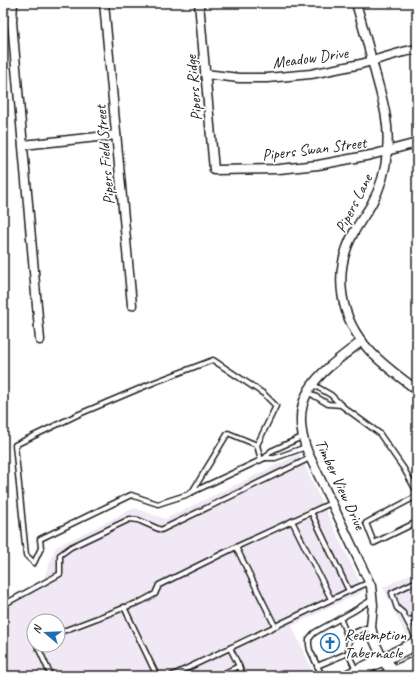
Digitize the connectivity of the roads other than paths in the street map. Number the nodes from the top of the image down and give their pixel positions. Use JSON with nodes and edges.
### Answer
{"nodes":[{"id":1,"x":13,"y":3,"type":"edge"},
{"id":2,"x":104,"y":3,"type":"edge"},
{"id":3,"x":199,"y":3,"type":"edge"},
{"id":4,"x":356,"y":3,"type":"edge"},
{"id":5,"x":417,"y":49,"type":"edge"},
{"id":6,"x":372,"y":61,"type":"junction"},
{"id":7,"x":205,"y":74,"type":"junction"},
{"id":8,"x":116,"y":135,"type":"junction"},
{"id":9,"x":417,"y":143,"type":"edge"},
{"id":10,"x":23,"y":144,"type":"junction"},
{"id":11,"x":388,"y":150,"type":"junction"},
{"id":12,"x":214,"y":170,"type":"joint"},
{"id":13,"x":132,"y":305,"type":"dead end"},
{"id":14,"x":40,"y":340,"type":"dead end"},
{"id":15,"x":362,"y":342,"type":"junction"},
{"id":16,"x":312,"y":384,"type":"junction"},
{"id":17,"x":417,"y":390,"type":"edge"},
{"id":18,"x":307,"y":392,"type":"junction"},
{"id":19,"x":342,"y":406,"type":"junction"},
{"id":20,"x":302,"y":436,"type":"junction"},
{"id":21,"x":256,"y":445,"type":"junction"},
{"id":22,"x":306,"y":447,"type":"junction"},
{"id":23,"x":265,"y":458,"type":"junction"},
{"id":24,"x":310,"y":458,"type":"junction"},
{"id":25,"x":261,"y":460,"type":"junction"},
{"id":26,"x":191,"y":492,"type":"junction"},
{"id":27,"x":417,"y":492,"type":"edge"},
{"id":28,"x":417,"y":496,"type":"edge"},
{"id":29,"x":332,"y":502,"type":"junction"},
{"id":30,"x":311,"y":512,"type":"junction"},
{"id":31,"x":292,"y":521,"type":"junction"},
{"id":32,"x":417,"y":522,"type":"edge"},
{"id":33,"x":236,"y":547,"type":"junction"},
{"id":34,"x":417,"y":581,"type":"edge"},
{"id":35,"x":370,"y":582,"type":"junction"},
{"id":36,"x":349,"y":591,"type":"junction"},
{"id":37,"x":331,"y":599,"type":"junction"},
{"id":38,"x":373,"y":599,"type":"junction"},
{"id":39,"x":3,"y":605,"type":"edge"},
{"id":40,"x":124,"y":607,"type":"junction"},
{"id":41,"x":417,"y":617,"type":"edge"},
{"id":42,"x":340,"y":618,"type":"junction"},
{"id":43,"x":408,"y":621,"type":"junction"},
{"id":44,"x":275,"y":626,"type":"junction"},
{"id":45,"x":371,"y":627,"type":"junction"},
{"id":46,"x":66,"y":630,"type":"edge"},
{"id":47,"x":347,"y":636,"type":"junction"},
{"id":48,"x":417,"y":642,"type":"edge"},
{"id":49,"x":230,"y":648,"type":"junction"},
{"id":50,"x":41,"y":653,"type":"edge"},
{"id":51,"x":348,"y":653,"type":"junction"},
{"id":52,"x":382,"y":660,"type":"junction"},
{"id":53,"x":416,"y":665,"type":"edge"},
{"id":54,"x":239,"y":666,"type":"junction"},
{"id":55,"x":317,"y":666,"type":"junction"},
{"id":56,"x":181,"y":674,"type":"edge"},
{"id":57,"x":353,"y":674,"type":"edge"},
{"id":58,"x":391,"y":675,"type":"edge"},
{"id":59,"x":51,"y":676,"type":"edge"},
{"id":60,"x":157,"y":676,"type":"edge"},
{"id":61,"x":171,"y":676,"type":"edge"},
{"id":62,"x":219,"y":676,"type":"edge"},
{"id":63,"x":243,"y":676,"type":"edge"},
{"id":64,"x":322,"y":676,"type":"edge"}],
"edges":[{"from":1,"to":10,"type":"street"},
{"from":2,"to":8,"type":"street","name":"Pipers Field Street"},
{"from":3,"to":7,"type":"street","name":"Pipers Ridge"},
{"from":4,"to":6,"type":"street","name":"Pipers Lane"},
{"from":5,"to":6,"type":"street","name":"Meadow Drive"},
{"from":6,"to":7,"type":"street","name":"Meadow Drive"},
{"from":6,"to":11,"type":"street","name":"Pipers Lane"},
{"from":7,"to":12,"type":"street","name":"Pipers Ridge"},
{"from":8,"to":10,"type":"street"},
{"from":8,"to":13,"type":"street","name":"Pipers Field Street"},
{"from":9,"to":11,"type":"street","name":"Pipers Swan Street"},
{"from":10,"to":14,"type":"street"},
{"from":11,"to":12,"type":"street","name":"Pipers Swan Street"},
{"from":11,"to":15,"type":"street","name":"Pipers Lane"},
{"from":15,"to":16,"type":"street","name":"Timber View Drive"},
{"from":15,"to":17,"type":"street","name":"Pipers Lane"},
{"from":16,"to":18,"type":"street","name":"Timber View Drive"},
{"from":16,"to":19,"type":"lane"},
{"from":18,"to":19,"type":"lane"},
{"from":18,"to":20,"type":"street","name":"Timber View Drive"},
{"from":19,"to":27,"type":"lane"},
{"from":20,"to":22,"type":"street","name":"Timber View Drive"},
{"from":20,"to":23,"type":"lane"},
{"from":21,"to":25,"type":"lane"},
{"from":21,"to":26,"type":"lane"},
{"from":21,"to":26,"type":"lane"},
{"from":22,"to":23,"type":"lane"},
{"from":22,"to":24,"type":"street","name":"Timber View Drive"},
{"from":23,"to":25,"type":"lane"},
{"from":24,"to":29,"type":"street","name":"Timber View Drive"},
{"from":24,"to":39,"type":"lane"},
{"from":25,"to":26,"type":"lane"},
{"from":28,"to":32,"type":"lane"},
{"from":29,"to":30,"type":"lane"},
{"from":29,"to":35,"type":"street","name":"Timber View Drive"},
{"from":30,"to":31,"type":"lane"},
{"from":30,"to":36,"type":"lane"},
{"from":31,"to":33,"type":"lane"},
{"from":31,"to":37,"type":"lane"},
{"from":33,"to":40,"type":"lane"},
{"from":33,"to":44,"type":"lane"},
{"from":34,"to":43,"type":"lane"},
{"from":35,"to":36,"type":"lane"},
{"from":35,"to":38,"type":"street","name":"Timber View Drive"},
{"from":36,"to":37,"type":"lane"},
{"from":37,"to":44,"type":"lane"},
{"from":38,"to":42,"type":"lane"},
{"from":38,"to":45,"type":"street","name":"Timber View Drive"},
{"from":40,"to":46,"type":"lane"},
{"from":40,"to":60,"type":"lane"},
{"from":41,"to":43,"type":"lane"},
{"from":42,"to":47,"type":"lane"},
{"from":42,"to":55,"type":"lane"},
{"from":43,"to":48,"type":"lane"},
{"from":44,"to":49,"type":"lane"},
{"from":45,"to":47,"type":"lane"},
{"from":45,"to":52,"type":"street","name":"Timber View Drive"},
{"from":47,"to":51,"type":"lane"},
{"from":48,"to":52,"type":"main road"},
{"from":49,"to":54,"type":"lane"},
{"from":49,"to":56,"type":"lane"},
{"from":50,"to":59,"type":"lane"},
{"from":51,"to":55,"type":"lane"},
{"from":51,"to":57,"type":"lane"},
{"from":52,"to":57,"type":"main road"},
{"from":52,"to":58,"type":"street","name":"Timber View Drive"},
{"from":53,"to":58,"type":"main road"},
{"from":54,"to":62,"type":"lane"},
{"from":54,"to":63,"type":"lane"},
{"from":55,"to":64,"type":"lane"},
{"from":56,"to":61,"type":"lane"}]}
